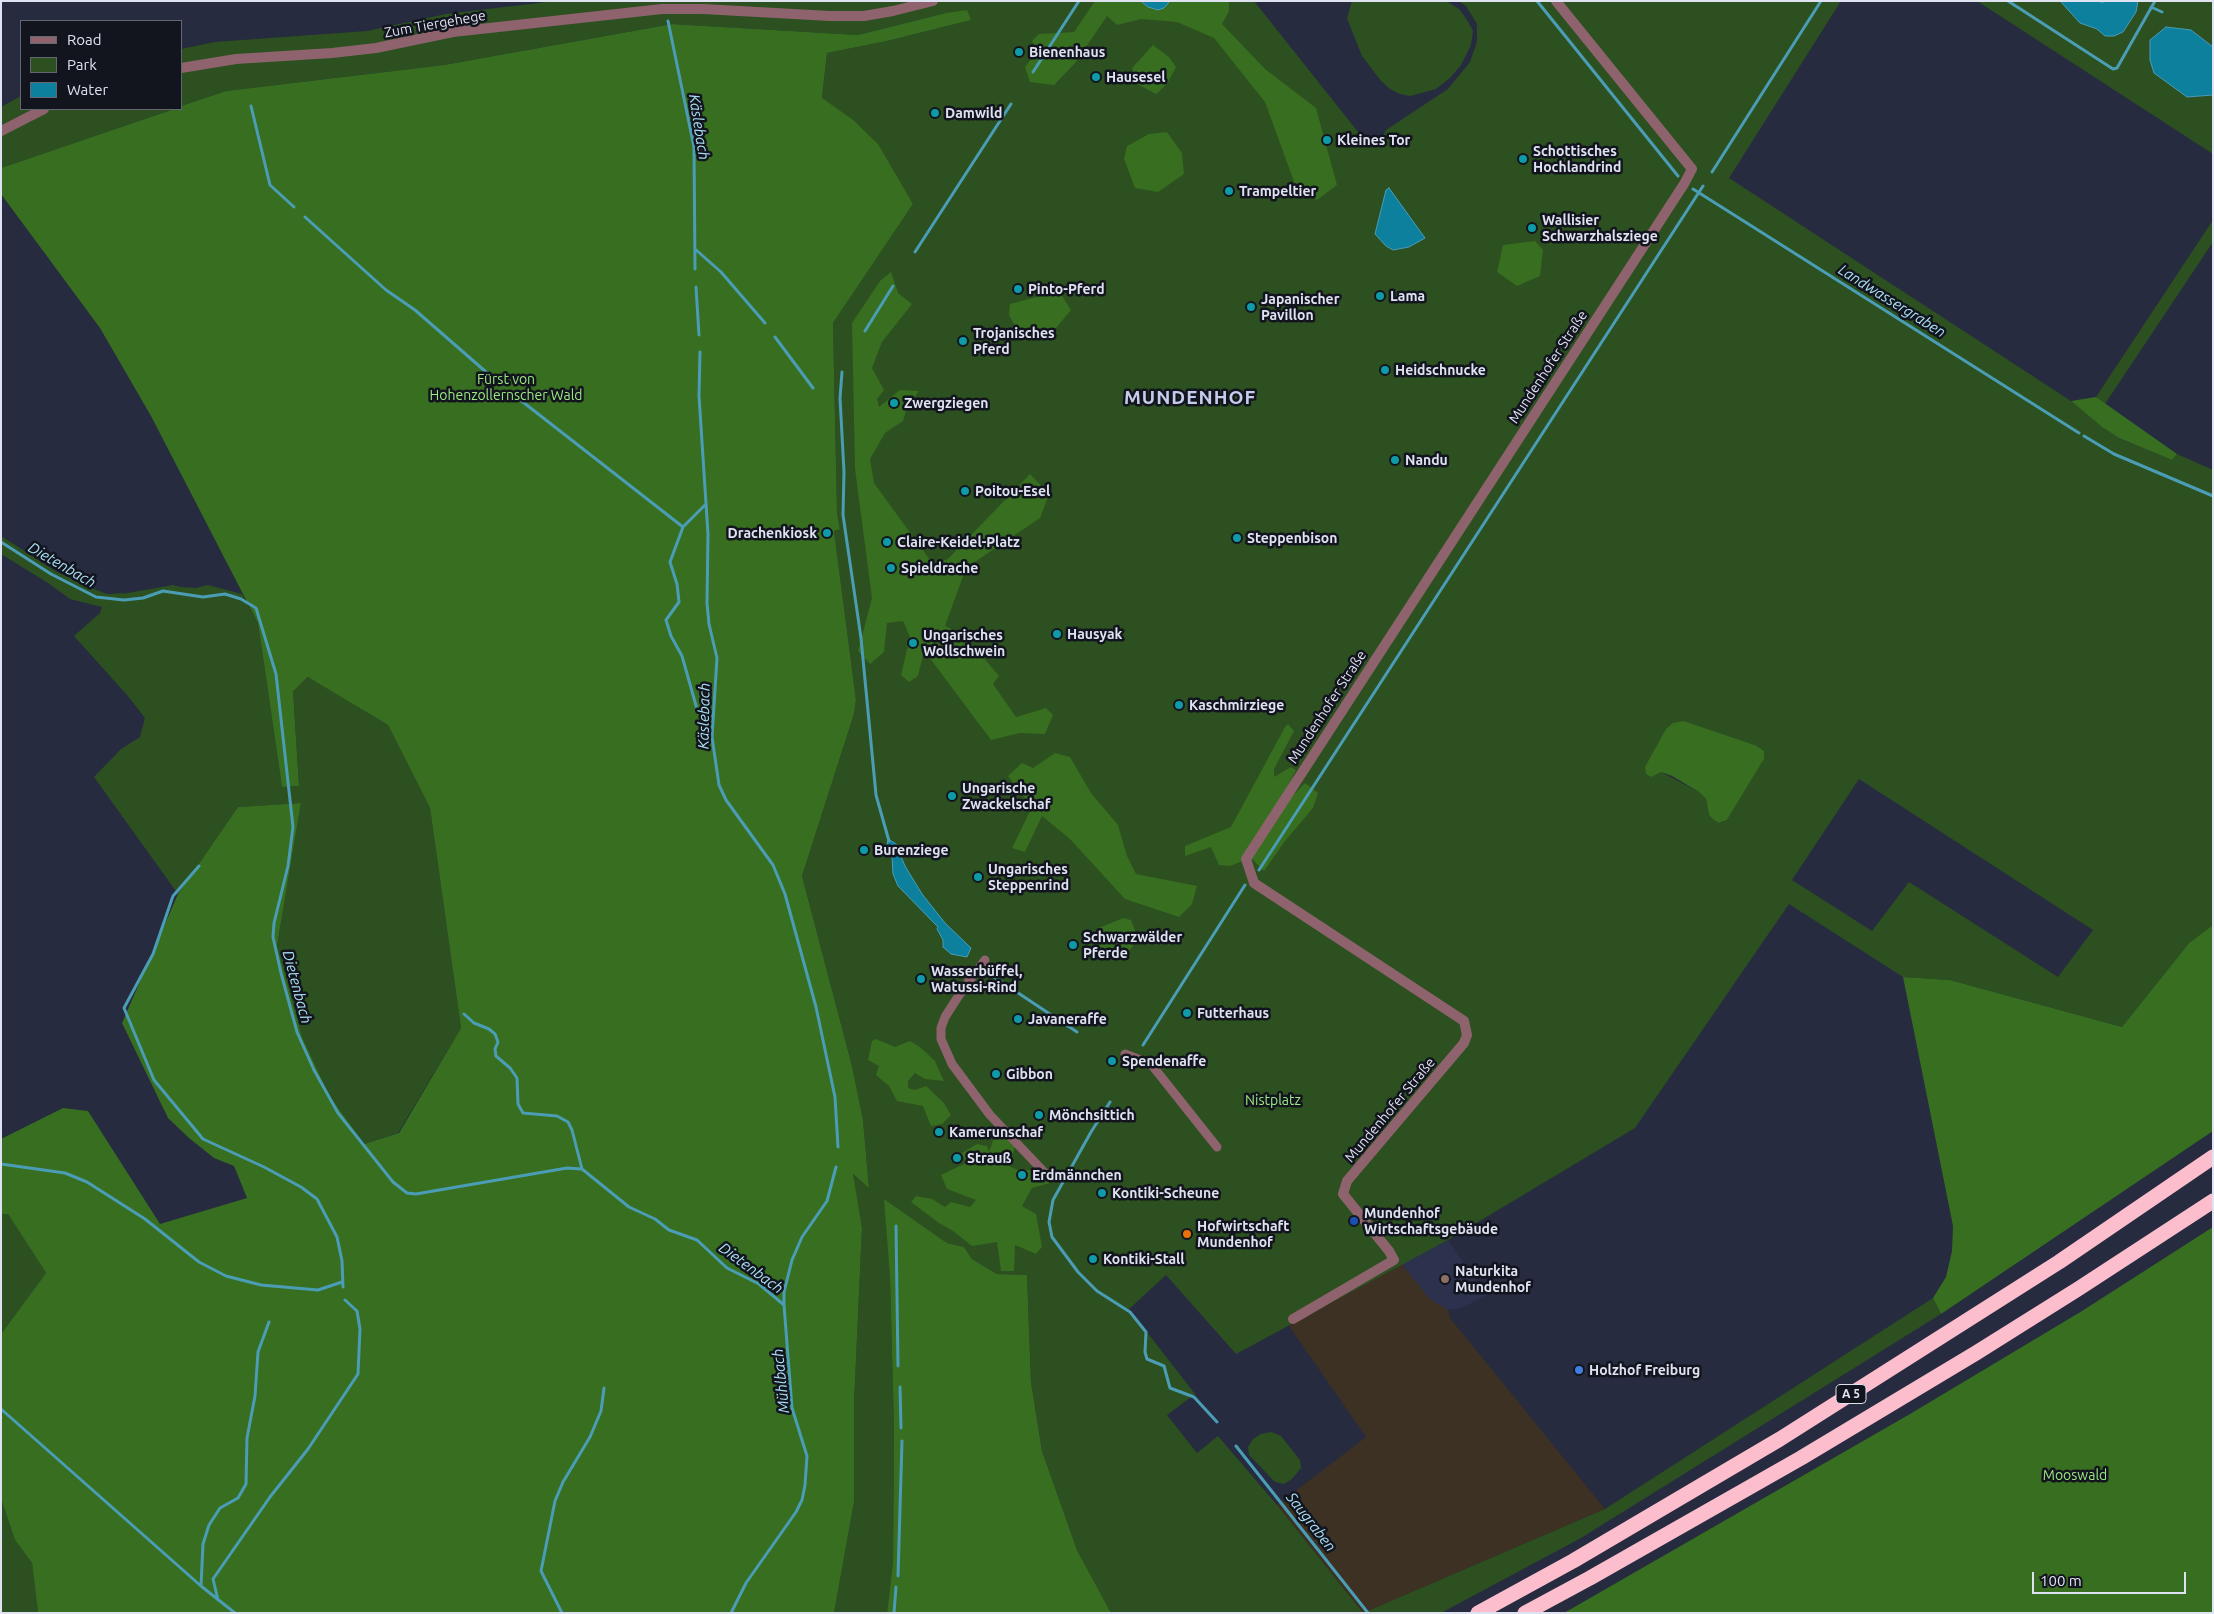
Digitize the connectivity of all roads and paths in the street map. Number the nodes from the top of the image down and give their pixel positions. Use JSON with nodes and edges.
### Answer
{"nodes":[{"id":1,"x":933,"y":1,"type":"edge"},
{"id":2,"x":1556,"y":1,"type":"edge"},
{"id":3,"x":182,"y":68,"type":"edge"},
{"id":4,"x":42,"y":110,"type":"edge"},
{"id":5,"x":1,"y":131,"type":"edge"},
{"id":6,"x":985,"y":960,"type":"dead end"},
{"id":7,"x":1125,"y":1054,"type":"dead end"},
{"id":8,"x":1218,"y":1147,"type":"dead end"},
{"id":9,"x":2213,"y":1157,"type":"edge"},
{"id":10,"x":1046,"y":1174,"type":"dead end"},
{"id":11,"x":2213,"y":1200,"type":"edge"},
{"id":12,"x":1293,"y":1319,"type":"dead end"},
{"id":13,"x":1478,"y":1613,"type":"edge"},
{"id":14,"x":1524,"y":1613,"type":"edge"}],
"edges":[{"from":1,"to":3,"type":"street","name":"Zum Tiergehege"},
{"from":2,"to":12,"type":"street","name":"Mundenhofer Straße"},
{"from":4,"to":5,"type":"street"},
{"from":6,"to":10,"type":"street"},
{"from":7,"to":8,"type":"street"},
{"from":9,"to":13,"type":"highway","number":"A 5"},
{"from":11,"to":14,"type":"highway","number":"A 5"}]}
